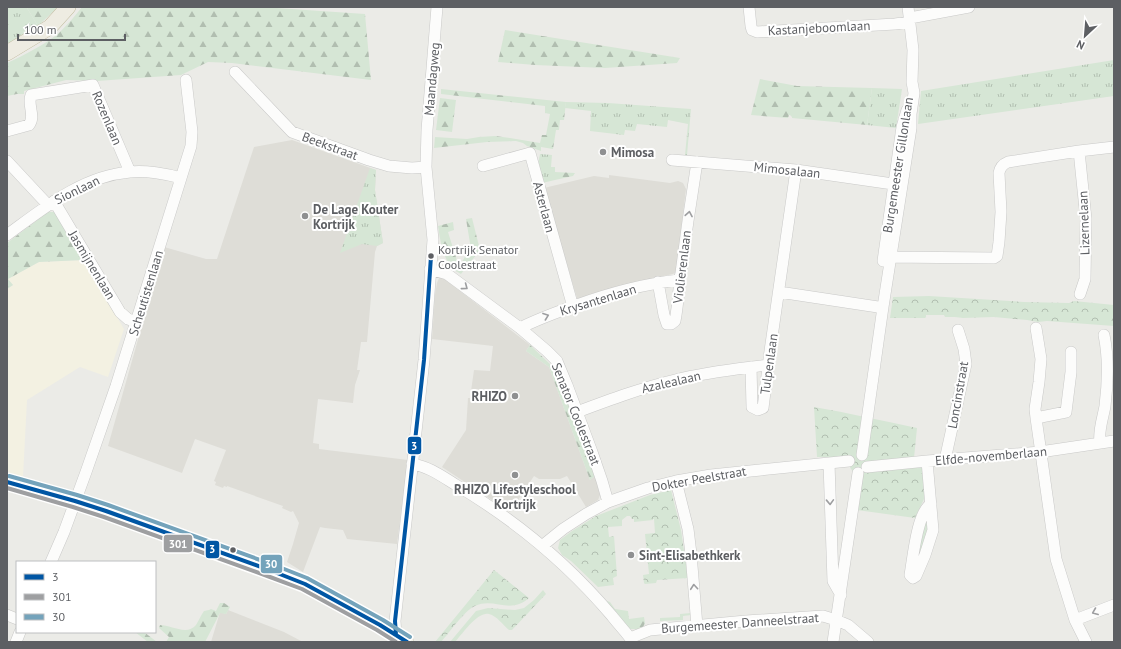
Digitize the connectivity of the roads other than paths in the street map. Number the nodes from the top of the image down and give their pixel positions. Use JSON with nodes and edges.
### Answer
{"nodes":[{"id":1,"x":68,"y":7,"type":"edge"},
{"id":2,"x":437,"y":7,"type":"edge"},
{"id":3,"x":749,"y":7,"type":"edge"},
{"id":4,"x":970,"y":7,"type":"edge"},
{"id":5,"x":909,"y":16,"type":"edge"},
{"id":6,"x":7,"y":53,"type":"edge"},
{"id":7,"x":235,"y":72,"type":"dead end"},
{"id":8,"x":186,"y":80,"type":"dead end"},
{"id":9,"x":7,"y":132,"type":"edge"},
{"id":10,"x":1114,"y":147,"type":"edge"},
{"id":11,"x":1079,"y":151,"type":"junction"},
{"id":12,"x":672,"y":160,"type":"dead end"},
{"id":13,"x":7,"y":161,"type":"edge"},
{"id":14,"x":697,"y":162,"type":"junction"},
{"id":15,"x":483,"y":166,"type":"dead end"},
{"id":16,"x":426,"y":167,"type":"junction"},
{"id":17,"x":796,"y":170,"type":"junction"},
{"id":18,"x":130,"y":172,"type":"junction"},
{"id":19,"x":181,"y":178,"type":"junction"},
{"id":20,"x":898,"y":184,"type":"junction"},
{"id":21,"x":51,"y":203,"type":"junction"},
{"id":22,"x":7,"y":235,"type":"edge"},
{"id":23,"x":887,"y":257,"type":"junction"},
{"id":24,"x":430,"y":269,"type":"junction"},
{"id":25,"x":678,"y":280,"type":"junction"},
{"id":26,"x":658,"y":282,"type":"junction"},
{"id":27,"x":779,"y":292,"type":"junction"},
{"id":28,"x":1080,"y":294,"type":"dead end"},
{"id":29,"x":573,"y":306,"type":"junction"},
{"id":30,"x":878,"y":307,"type":"junction"},
{"id":31,"x":137,"y":322,"type":"junction"},
{"id":32,"x":520,"y":328,"type":"junction"},
{"id":33,"x":1036,"y":328,"type":"dead end"},
{"id":34,"x":958,"y":330,"type":"dead end"},
{"id":35,"x":1104,"y":335,"type":"dead end"},
{"id":36,"x":1071,"y":352,"type":"dead end"},
{"id":37,"x":768,"y":365,"type":"junction"},
{"id":38,"x":751,"y":368,"type":"junction"},
{"id":39,"x":576,"y":412,"type":"junction"},
{"id":40,"x":1036,"y":418,"type":"junction"},
{"id":41,"x":1114,"y":441,"type":"edge"},
{"id":42,"x":1100,"y":443,"type":"junction"},
{"id":43,"x":1040,"y":452,"type":"junction"},
{"id":44,"x":855,"y":457,"type":"junction"},
{"id":45,"x":945,"y":460,"type":"junction"},
{"id":46,"x":928,"y":461,"type":"junction"},
{"id":47,"x":829,"y":463,"type":"junction"},
{"id":48,"x":412,"y":464,"type":"junction"},
{"id":49,"x":862,"y":470,"type":"junction"},
{"id":50,"x":676,"y":481,"type":"junction"},
{"id":51,"x":7,"y":482,"type":"edge"},
{"id":52,"x":75,"y":501,"type":"junction"},
{"id":53,"x":608,"y":502,"type":"junction"},
{"id":54,"x":931,"y":504,"type":"junction"},
{"id":55,"x":542,"y":546,"type":"junction"},
{"id":56,"x":51,"y":561,"type":"edge"},
{"id":57,"x":841,"y":595,"type":"junction"},
{"id":58,"x":1114,"y":604,"type":"edge"},
{"id":59,"x":836,"y":620,"type":"junction"},
{"id":60,"x":1076,"y":620,"type":"junction"},
{"id":61,"x":697,"y":626,"type":"junction"},
{"id":62,"x":400,"y":640,"type":"edge"},
{"id":63,"x":632,"y":640,"type":"edge"},
{"id":64,"x":833,"y":642,"type":"edge"},
{"id":65,"x":868,"y":642,"type":"edge"},
{"id":66,"x":1086,"y":642,"type":"edge"}],
"edges":[{"from":1,"to":6,"type":"highway"},
{"from":2,"to":16,"type":"street","name":"Maandagweg"},
{"from":3,"to":5,"type":"street","name":"Kastanjeboomlaan"},
{"from":4,"to":5,"type":"street"},
{"from":5,"to":20,"type":"street","name":"Burgemeester Gillonlaan"},
{"from":7,"to":16,"type":"street","name":"Beekstraat"},
{"from":8,"to":19,"type":"street","name":"Scheutistenlaan"},
{"from":9,"to":18,"type":"street","name":"Rozenlaan"},
{"from":10,"to":11,"type":"street"},
{"from":11,"to":23,"type":"street"},
{"from":11,"to":28,"type":"street","name":"Lizernelaan"},
{"from":12,"to":14,"type":"street","name":"Mimosalaan"},
{"from":13,"to":21,"type":"street","name":"Jasmijnenlaan"},
{"from":14,"to":17,"type":"street","name":"Mimosalaan"},
{"from":25,"to":14,"type":"street","name":"Violierenlaan","one_way":true},
{"from":15,"to":29,"type":"street","name":"Asterlaan"},
{"from":16,"to":24,"type":"street"},
{"from":17,"to":20,"type":"street","name":"Mimosalaan"},
{"from":17,"to":27,"type":"street","name":"Tulpenlaan"},
{"from":18,"to":19,"type":"street","name":"Sionlaan"},
{"from":18,"to":21,"type":"street","name":"Sionlaan"},
{"from":19,"to":31,"type":"street","name":"Scheutistenlaan"},
{"from":20,"to":23,"type":"street","name":"Burgemeester Gillonlaan"},
{"from":21,"to":22,"type":"street","name":"Sionlaan"},
{"from":21,"to":31,"type":"street","name":"Jasmijnenlaan"},
{"from":23,"to":30,"type":"street","name":"Burgemeester Gillonlaan"},
{"from":23,"to":44,"type":"street","name":"Burgemeester Gillonlaan"},
{"from":24,"to":32,"type":"street","name":"Senator Coolestraat","one_way":true},
{"from":24,"to":48,"type":"street"},
{"from":25,"to":26,"type":"street","name":"Krysantenlaan"},
{"from":25,"to":26,"type":"street","name":"Violierenlaan"},
{"from":26,"to":29,"type":"street","name":"Krysantenlaan"},
{"from":27,"to":30,"type":"street"},
{"from":27,"to":37,"type":"street","name":"Tulpenlaan"},
{"from":32,"to":29,"type":"street","name":"Krysantenlaan","one_way":true},
{"from":30,"to":44,"type":"street","name":"Burgemeester Gillonlaan"},
{"from":31,"to":52,"type":"street","name":"Scheutistenlaan"},
{"from":32,"to":39,"type":"street","name":"Senator Coolestraat"},
{"from":33,"to":40,"type":"street"},
{"from":34,"to":45,"type":"street","name":"Loncinstraat"},
{"from":35,"to":42,"type":"street"},
{"from":36,"to":40,"type":"street"},
{"from":37,"to":38,"type":"street","name":"Azalealaan"},
{"from":37,"to":38,"type":"street","name":"Tulpenlaan"},
{"from":38,"to":39,"type":"street","name":"Azalealaan"},
{"from":39,"to":53,"type":"street","name":"Senator Coolestraat"},
{"from":40,"to":43,"type":"street"},
{"from":41,"to":42,"type":"street","name":"Elfde-novemberlaan"},
{"from":42,"to":43,"type":"street","name":"Elfde-novemberlaan"},
{"from":43,"to":45,"type":"street","name":"Elfde-novemberlaan"},
{"from":43,"to":60,"type":"street"},
{"from":44,"to":47,"type":"street","name":"Dokter Peelstraat"},
{"from":44,"to":49,"type":"street"},
{"from":44,"to":49,"type":"street"},
{"from":45,"to":46,"type":"street","name":"Elfde-novemberlaan"},
{"from":46,"to":49,"type":"street","name":"Elfde-novemberlaan"},
{"from":46,"to":54,"type":"street"},
{"from":47,"to":50,"type":"street","name":"Dokter Peelstraat"},
{"from":47,"to":57,"type":"street","one_way":true},
{"from":48,"to":55,"type":"street"},
{"from":48,"to":62,"type":"street"},
{"from":49,"to":57,"type":"street"},
{"from":50,"to":53,"type":"street","name":"Dokter Peelstraat"},
{"from":61,"to":50,"type":"street","one_way":true},
{"from":51,"to":52,"type":"main road"},
{"from":52,"to":56,"type":"street","name":"Scheutistenlaan"},
{"from":52,"to":62,"type":"main road"},
{"from":53,"to":55,"type":"street","name":"Dokter Peelstraat"},
{"from":54,"to":54,"type":"street"},
{"from":55,"to":63,"type":"street"},
{"from":57,"to":59,"type":"street"},
{"from":58,"to":60,"type":"street","one_way":true},
{"from":59,"to":61,"type":"street","name":"Burgemeester Danneelstraat"},
{"from":59,"to":64,"type":"street"},
{"from":59,"to":65,"type":"street","name":"Burgemeester Danneelstraat"},
{"from":60,"to":66,"type":"street"},
{"from":61,"to":63,"type":"street","name":"Burgemeester Danneelstraat"}]}
